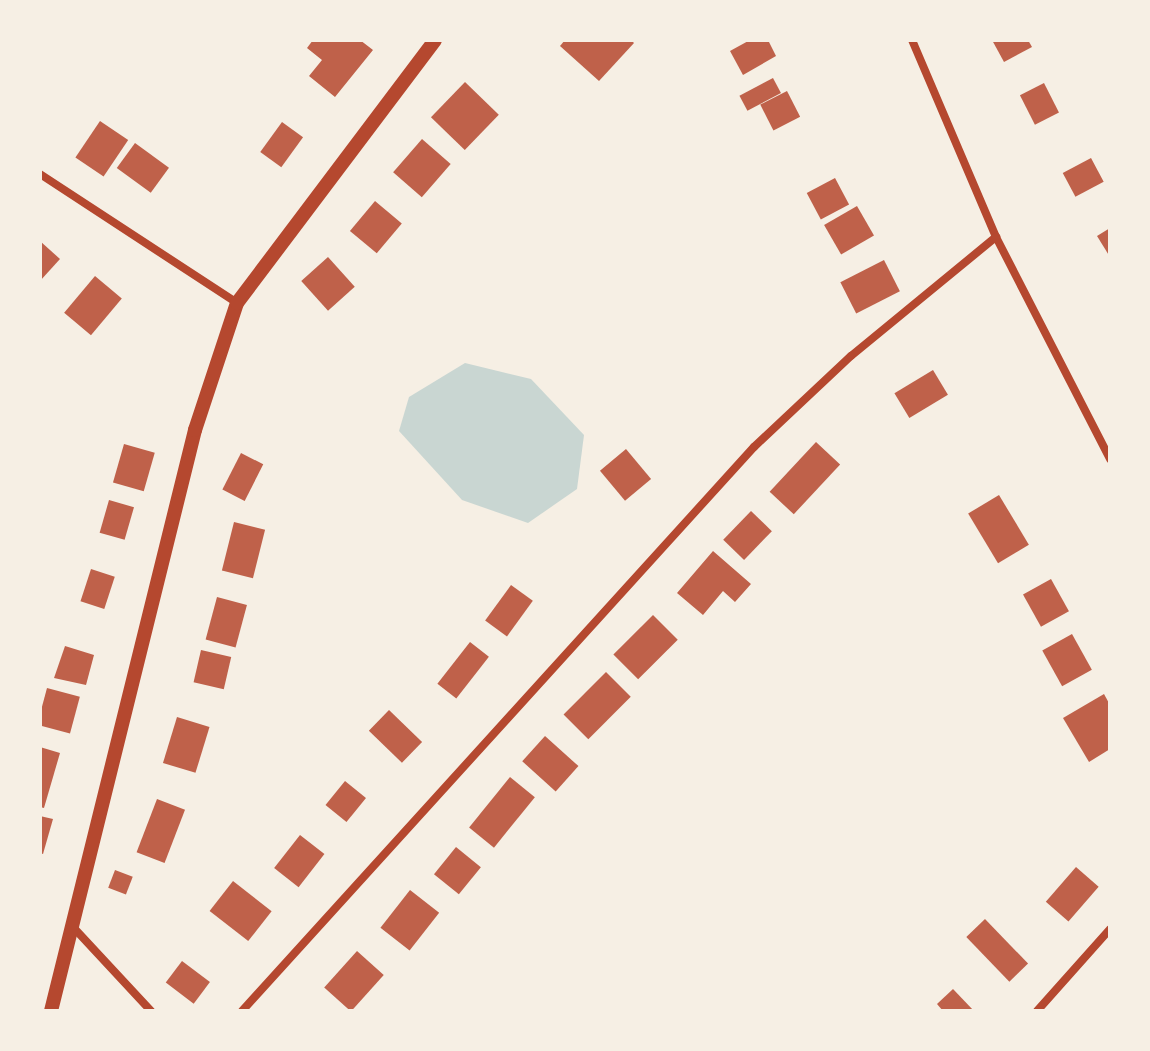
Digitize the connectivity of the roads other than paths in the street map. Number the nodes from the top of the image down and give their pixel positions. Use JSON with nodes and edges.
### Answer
{"nodes":[{"id":1,"x":435,"y":40,"type":"edge"},
{"id":2,"x":912,"y":40,"type":"edge"},
{"id":3,"x":40,"y":174,"type":"edge"},
{"id":4,"x":996,"y":237,"type":"junction"},
{"id":5,"x":237,"y":303,"type":"junction"},
{"id":6,"x":1110,"y":459,"type":"edge"},
{"id":7,"x":73,"y":927,"type":"junction"},
{"id":8,"x":1110,"y":929,"type":"edge"},
{"id":9,"x":51,"y":1011,"type":"edge"},
{"id":10,"x":151,"y":1011,"type":"edge"},
{"id":11,"x":242,"y":1011,"type":"edge"},
{"id":12,"x":1037,"y":1011,"type":"edge"}],
"edges":[{"from":1,"to":5,"type":"street"},
{"from":2,"to":4,"type":"street"},
{"from":3,"to":5,"type":"street"},
{"from":4,"to":6,"type":"street"},
{"from":4,"to":11,"type":"street"},
{"from":5,"to":7,"type":"street"},
{"from":7,"to":9,"type":"street"},
{"from":7,"to":10,"type":"street"},
{"from":8,"to":12,"type":"street"}]}
